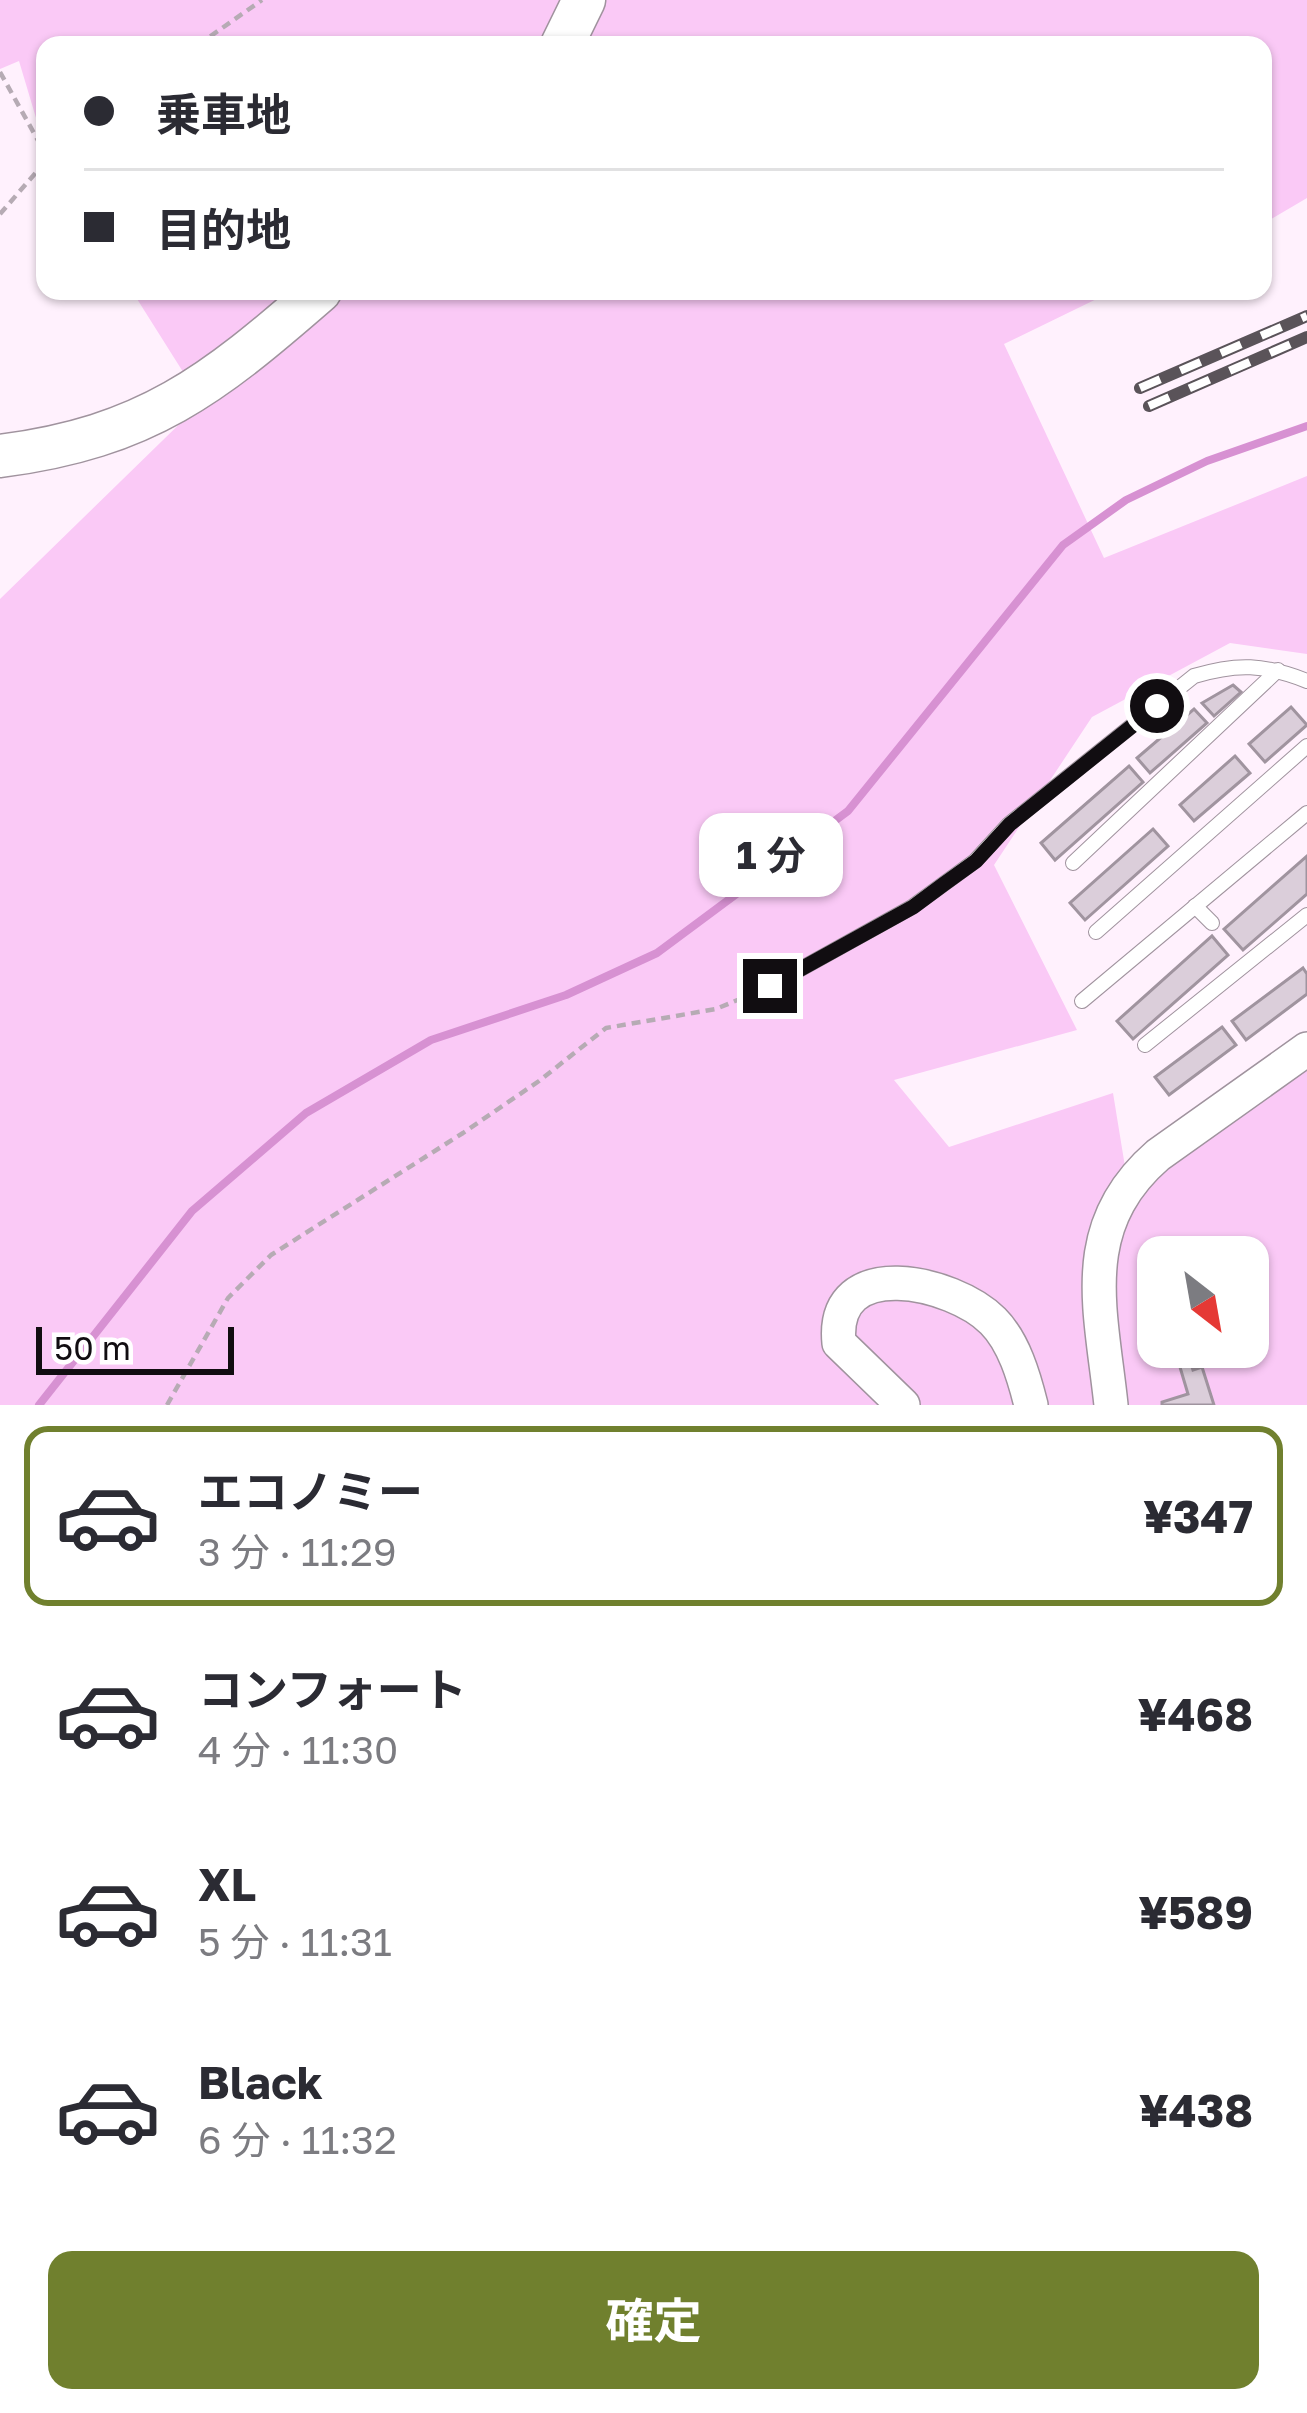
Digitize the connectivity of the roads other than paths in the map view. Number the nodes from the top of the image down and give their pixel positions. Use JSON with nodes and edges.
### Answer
{"nodes":[{"id":1,"x":584,"y":0,"type":"edge"},
{"id":2,"x":566,"y":36,"type":"edge"},
{"id":3,"x":310,"y":300,"type":"edge"},
{"id":4,"x":0,"y":456,"type":"edge"},
{"id":5,"x":1278,"y":670,"type":"junction"},
{"id":6,"x":1307,"y":681,"type":"edge"},
{"id":7,"x":1307,"y":746,"type":"edge"},
{"id":8,"x":1143,"y":797,"type":"junction"},
{"id":9,"x":1159,"y":811,"type":"dead end"},
{"id":10,"x":1307,"y":813,"type":"edge"},
{"id":11,"x":1073,"y":863,"type":"dead end"},
{"id":12,"x":1195,"y":906,"type":"junction"},
{"id":13,"x":1307,"y":915,"type":"edge"},
{"id":14,"x":1212,"y":923,"type":"dead end"},
{"id":15,"x":1096,"y":932,"type":"dead end"},
{"id":16,"x":770,"y":986,"type":"road end"},
{"id":17,"x":1082,"y":1001,"type":"dead end"},
{"id":18,"x":1145,"y":1046,"type":"dead end"},
{"id":19,"x":1307,"y":1049,"type":"edge"},
{"id":20,"x":903,"y":1405,"type":"edge"},
{"id":21,"x":1031,"y":1405,"type":"edge"},
{"id":22,"x":1111,"y":1405,"type":"edge"}],
"edges":[{"from":1,"to":2,"type":"main road"},
{"from":3,"to":4,"type":"main road"},
{"from":5,"to":6,"type":"lane"},
{"from":5,"to":8,"type":"lane"},
{"from":5,"to":16,"type":"lane"},
{"from":7,"to":15,"type":"lane"},
{"from":8,"to":9,"type":"lane"},
{"from":8,"to":11,"type":"lane"},
{"from":10,"to":12,"type":"lane"},
{"from":12,"to":14,"type":"lane"},
{"from":12,"to":17,"type":"lane"},
{"from":13,"to":18,"type":"lane"},
{"from":19,"to":22,"type":"street"},
{"from":20,"to":21,"type":"street"}]}
